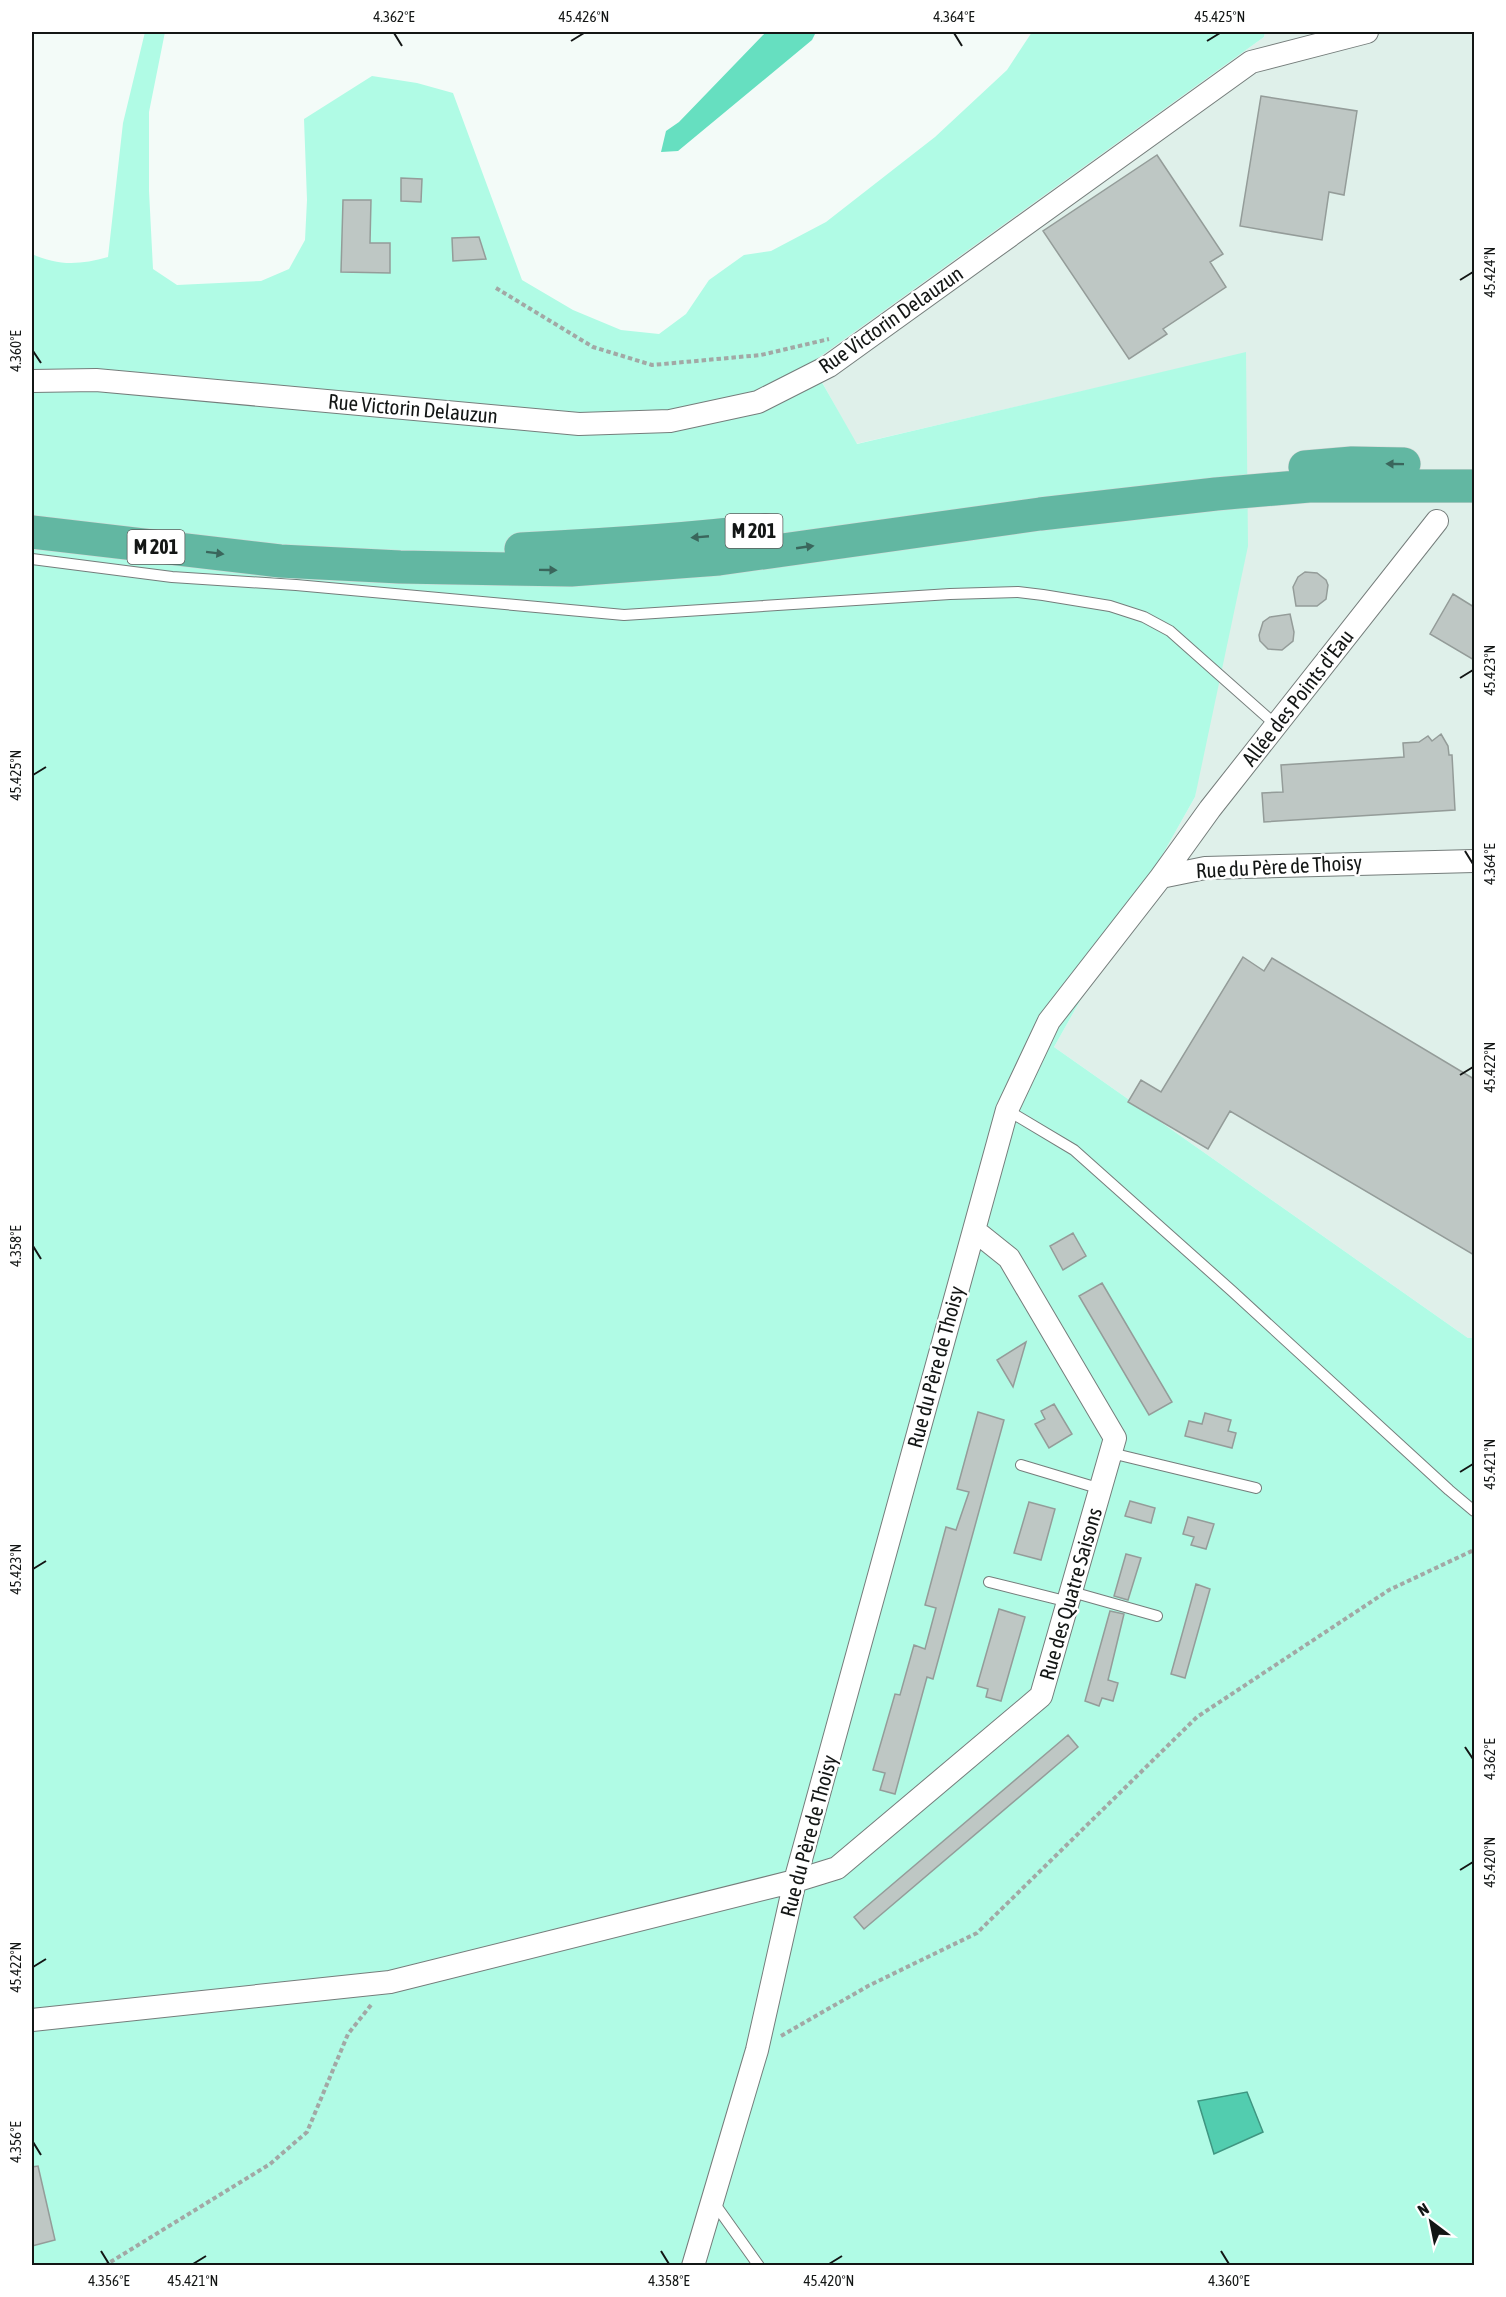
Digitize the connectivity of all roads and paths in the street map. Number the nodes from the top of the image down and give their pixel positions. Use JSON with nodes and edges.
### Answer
{"nodes":[{"id":1,"x":1367,"y":32,"type":"edge"},
{"id":2,"x":496,"y":288,"type":"dead end"},
{"id":3,"x":840,"y":336,"type":"dead end"},
{"id":4,"x":32,"y":381,"type":"edge"},
{"id":5,"x":1474,"y":466,"type":"edge"},
{"id":6,"x":1474,"y":486,"type":"edge"},
{"id":7,"x":32,"y":512,"type":"edge"},
{"id":8,"x":1437,"y":521,"type":"dead end"},
{"id":9,"x":32,"y":532,"type":"edge"},
{"id":10,"x":32,"y":559,"type":"edge"},
{"id":11,"x":1276,"y":725,"type":"junction"},
{"id":12,"x":1474,"y":861,"type":"edge"},
{"id":13,"x":1161,"y":877,"type":"junction"},
{"id":14,"x":1007,"y":1110,"type":"junction"},
{"id":15,"x":974,"y":1230,"type":"junction"},
{"id":16,"x":1112,"y":1453,"type":"junction"},
{"id":17,"x":1021,"y":1466,"type":"dead end"},
{"id":18,"x":1256,"y":1488,"type":"dead end"},
{"id":19,"x":1101,"y":1490,"type":"junction"},
{"id":20,"x":1474,"y":1511,"type":"edge"},
{"id":21,"x":1474,"y":1550,"type":"edge"},
{"id":22,"x":989,"y":1582,"type":"dead end"},
{"id":23,"x":1071,"y":1597,"type":"junction"},
{"id":24,"x":1157,"y":1616,"type":"dead end"},
{"id":25,"x":795,"y":1881,"type":"junction"},
{"id":26,"x":390,"y":1982,"type":"junction"},
{"id":27,"x":32,"y":2020,"type":"edge"},
{"id":28,"x":757,"y":2050,"type":"junction"},
{"id":29,"x":712,"y":2199,"type":"junction"},
{"id":30,"x":104,"y":2265,"type":"edge"},
{"id":31,"x":693,"y":2265,"type":"edge"},
{"id":32,"x":759,"y":2265,"type":"edge"}],
"edges":[{"from":1,"to":4,"type":"street","name":"Rue Victorin Delauzun"},
{"from":2,"to":3,"type":"path"},
{"from":5,"to":7,"type":"highway","number":"M 201","one_way":true},
{"from":9,"to":6,"type":"highway","number":"M 201","one_way":true},
{"from":8,"to":11,"type":"street","name":"Allée des Points d'Eau"},
{"from":10,"to":11,"type":"lane"},
{"from":11,"to":13,"type":"street","name":"Allée des Points d'Eau"},
{"from":12,"to":13,"type":"street","name":"Rue du Père de Thoisy"},
{"from":13,"to":14,"type":"street","name":"Rue du Père de Thoisy"},
{"from":14,"to":15,"type":"street","name":"Rue du Père de Thoisy"},
{"from":14,"to":20,"type":"lane"},
{"from":15,"to":16,"type":"street","name":"Rue des Quatre Saisons"},
{"from":15,"to":25,"type":"street","name":"Rue du Père de Thoisy"},
{"from":16,"to":18,"type":"lane"},
{"from":16,"to":19,"type":"street","name":"Rue des Quatre Saisons"},
{"from":17,"to":19,"type":"lane"},
{"from":19,"to":23,"type":"street","name":"Rue des Quatre Saisons"},
{"from":21,"to":28,"type":"path"},
{"from":22,"to":23,"type":"lane"},
{"from":23,"to":24,"type":"lane"},
{"from":23,"to":25,"type":"street","name":"Rue des Quatre Saisons"},
{"from":25,"to":26,"type":"street","name":"Rue des Quatre Saisons"},
{"from":25,"to":28,"type":"street","name":"Rue du Père de Thoisy"},
{"from":26,"to":27,"type":"street","name":"Rue des Quatre Saisons"},
{"from":26,"to":30,"type":"path"},
{"from":28,"to":29,"type":"street","name":"Rue du Père de Thoisy"},
{"from":29,"to":31,"type":"street","name":"Rue du Père de Thoisy"},
{"from":29,"to":32,"type":"lane"}]}
